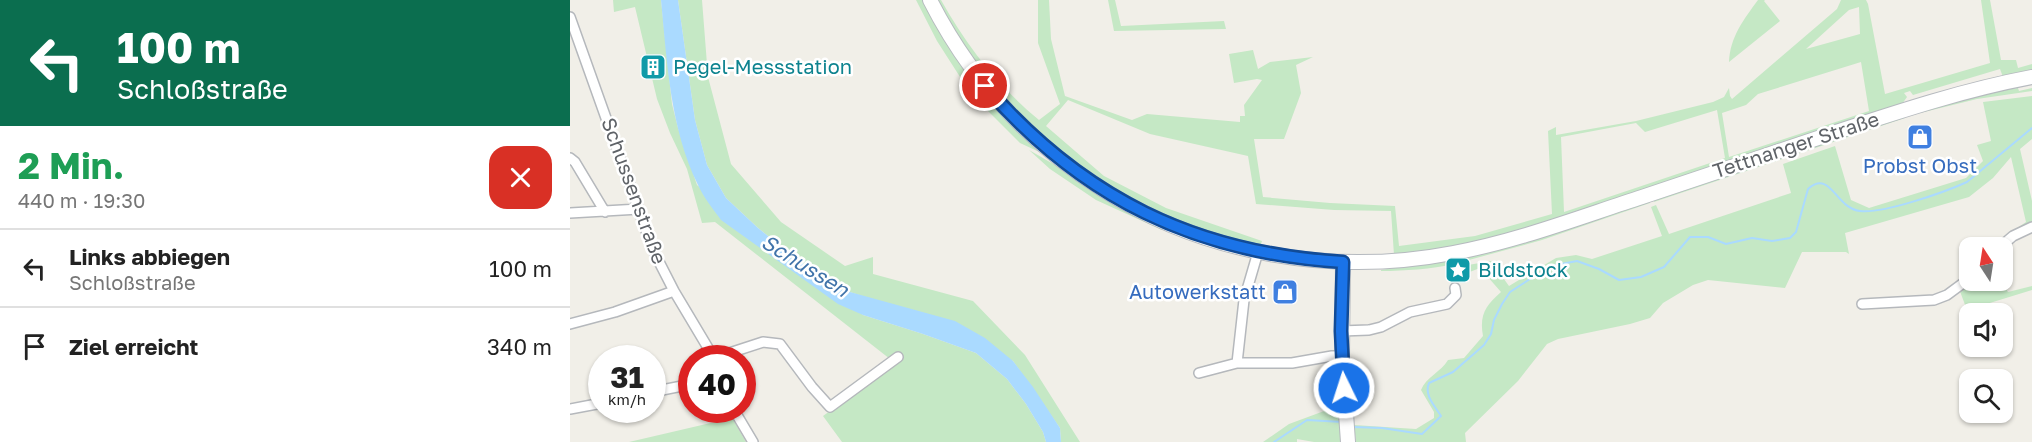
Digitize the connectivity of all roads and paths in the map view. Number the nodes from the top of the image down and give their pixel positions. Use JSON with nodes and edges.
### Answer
{"nodes":[{"id":1,"x":930,"y":0,"type":"edge"},
{"id":2,"x":570,"y":17,"type":"edge"},
{"id":3,"x":2032,"y":77,"type":"edge"},
{"id":4,"x":570,"y":158,"type":"edge"},
{"id":5,"x":639,"y":209,"type":"junction"},
{"id":6,"x":605,"y":212,"type":"junction"},
{"id":7,"x":570,"y":213,"type":"edge"},
{"id":8,"x":2032,"y":227,"type":"edge"},
{"id":9,"x":2012,"y":237,"type":"edge"},
{"id":10,"x":1258,"y":252,"type":"junction"},
{"id":11,"x":1326,"y":261,"type":"junction"},
{"id":12,"x":1343,"y":262,"type":"junction"},
{"id":13,"x":1959,"y":286,"type":"edge"},
{"id":14,"x":1455,"y":288,"type":"dead end"},
{"id":15,"x":1342,"y":289,"type":"junction"},
{"id":16,"x":674,"y":291,"type":"junction"},
{"id":17,"x":1862,"y":304,"type":"dead end"},
{"id":18,"x":570,"y":324,"type":"edge"},
{"id":19,"x":1341,"y":331,"type":"junction"},
{"id":20,"x":706,"y":345,"type":"edge"},
{"id":21,"x":754,"y":345,"type":"edge"},
{"id":22,"x":1342,"y":356,"type":"junction"},
{"id":23,"x":898,"y":357,"type":"dead end"},
{"id":24,"x":1237,"y":363,"type":"junction"},
{"id":25,"x":1199,"y":374,"type":"dead end"},
{"id":26,"x":588,"y":406,"type":"edge"},
{"id":27,"x":570,"y":409,"type":"edge"},
{"id":28,"x":742,"y":423,"type":"edge"},
{"id":29,"x":1347,"y":431,"type":"edge"},
{"id":30,"x":753,"y":442,"type":"edge"}],
"edges":[{"from":1,"to":10,"type":"main road","name":"Tettnanger Straße"},
{"from":2,"to":5,"type":"street","name":"Schussenstraße"},
{"from":3,"to":12,"type":"main road","name":"Tettnanger Straße"},
{"from":4,"to":6,"type":"street"},
{"from":5,"to":6,"type":"street"},
{"from":5,"to":16,"type":"street","name":"Schussenstraße"},
{"from":6,"to":7,"type":"street"},
{"from":8,"to":9,"type":"street"},
{"from":10,"to":11,"type":"main road","name":"Tettnanger Straße"},
{"from":10,"to":24,"type":"street"},
{"from":11,"to":12,"type":"main road","name":"Tettnanger Straße"},
{"from":11,"to":15,"type":"main road"},
{"from":12,"to":15,"type":"main road"},
{"from":13,"to":17,"type":"street"},
{"from":14,"to":19,"type":"street"},
{"from":15,"to":19,"type":"main road"},
{"from":16,"to":18,"type":"street"},
{"from":16,"to":20,"type":"street","name":"Schussenstraße"},
{"from":19,"to":22,"type":"main road"},
{"from":21,"to":23,"type":"street"},
{"from":22,"to":24,"type":"street"},
{"from":22,"to":29,"type":"main road"},
{"from":24,"to":25,"type":"street"},
{"from":26,"to":27,"type":"street"},
{"from":28,"to":30,"type":"street"}]}
